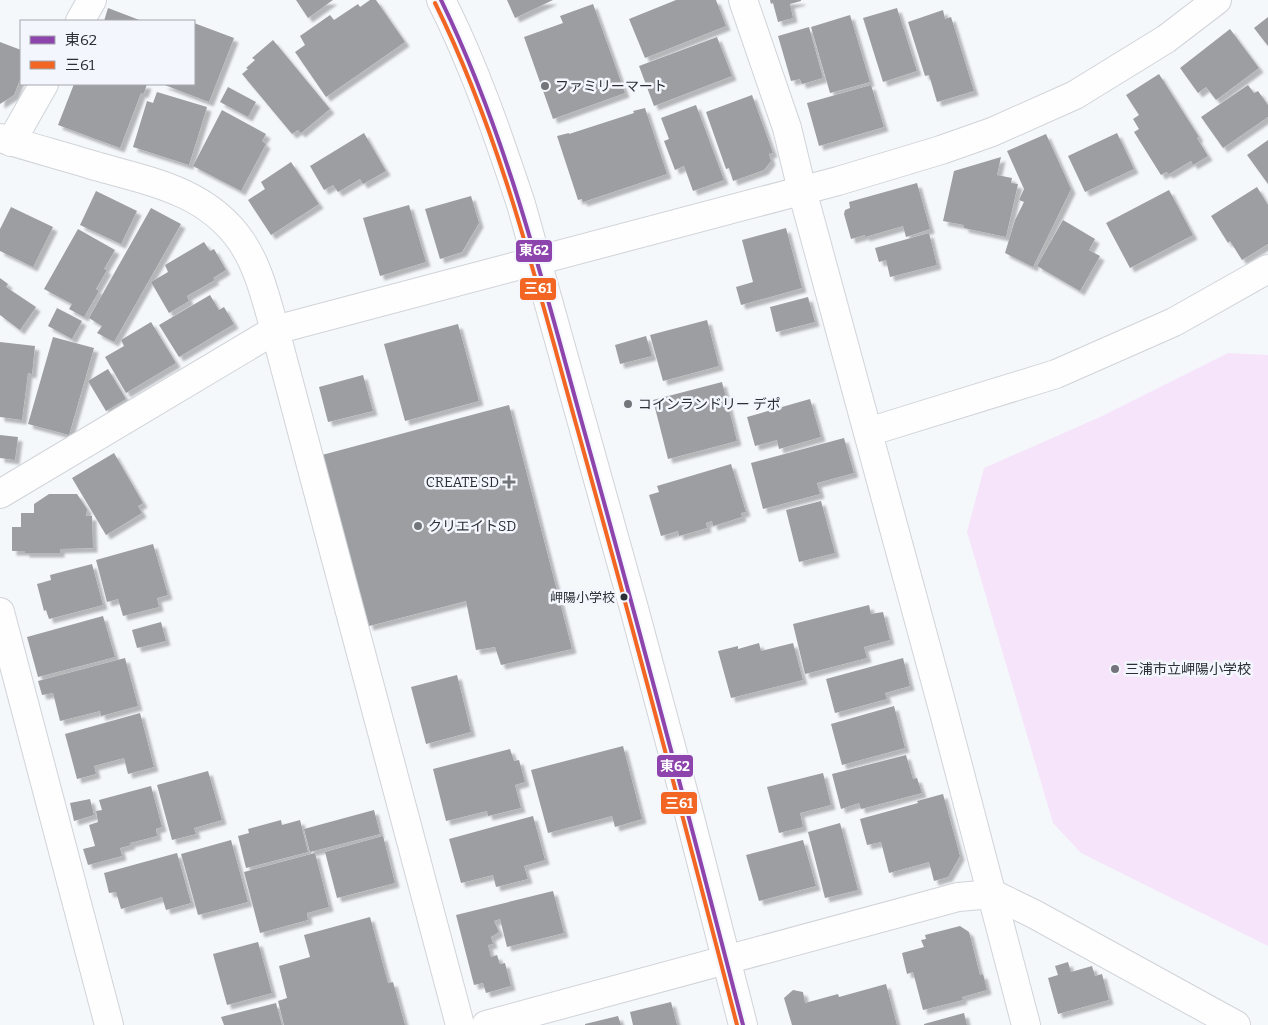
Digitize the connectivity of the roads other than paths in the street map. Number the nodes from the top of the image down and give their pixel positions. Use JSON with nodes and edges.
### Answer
{"nodes":[{"id":1,"x":92,"y":0,"type":"edge"},
{"id":2,"x":441,"y":0,"type":"edge"},
{"id":3,"x":743,"y":0,"type":"edge"},
{"id":4,"x":1217,"y":0,"type":"edge"},
{"id":5,"x":81,"y":20,"type":"edge"},
{"id":6,"x":43,"y":85,"type":"edge"},
{"id":7,"x":6,"y":140,"type":"edge"},
{"id":8,"x":802,"y":190,"type":"junction"},
{"id":9,"x":537,"y":259,"type":"junction"},
{"id":10,"x":1268,"y":269,"type":"edge"},
{"id":11,"x":275,"y":330,"type":"junction"},
{"id":12,"x":868,"y":432,"type":"junction"},
{"id":13,"x":0,"y":494,"type":"edge"},
{"id":14,"x":0,"y":612,"type":"edge"},
{"id":15,"x":993,"y":894,"type":"junction"},
{"id":16,"x":726,"y":960,"type":"junction"},
{"id":17,"x":109,"y":1025,"type":"edge"},
{"id":18,"x":460,"y":1025,"type":"edge"},
{"id":19,"x":486,"y":1025,"type":"edge"},
{"id":20,"x":743,"y":1025,"type":"edge"},
{"id":21,"x":1026,"y":1025,"type":"edge"},
{"id":22,"x":1236,"y":1025,"type":"edge"}],
"edges":[{"from":1,"to":5,"type":"street"},
{"from":2,"to":9,"type":"street"},
{"from":3,"to":8,"type":"street"},
{"from":4,"to":8,"type":"street"},
{"from":6,"to":7,"type":"street"},
{"from":7,"to":11,"type":"street"},
{"from":8,"to":9,"type":"street"},
{"from":8,"to":12,"type":"street"},
{"from":9,"to":11,"type":"street"},
{"from":9,"to":16,"type":"street"},
{"from":10,"to":12,"type":"street"},
{"from":11,"to":13,"type":"street"},
{"from":11,"to":18,"type":"street"},
{"from":12,"to":15,"type":"street"},
{"from":14,"to":17,"type":"street"},
{"from":15,"to":16,"type":"street"},
{"from":15,"to":21,"type":"street"},
{"from":15,"to":22,"type":"street"},
{"from":16,"to":19,"type":"street"},
{"from":16,"to":20,"type":"street"}]}
